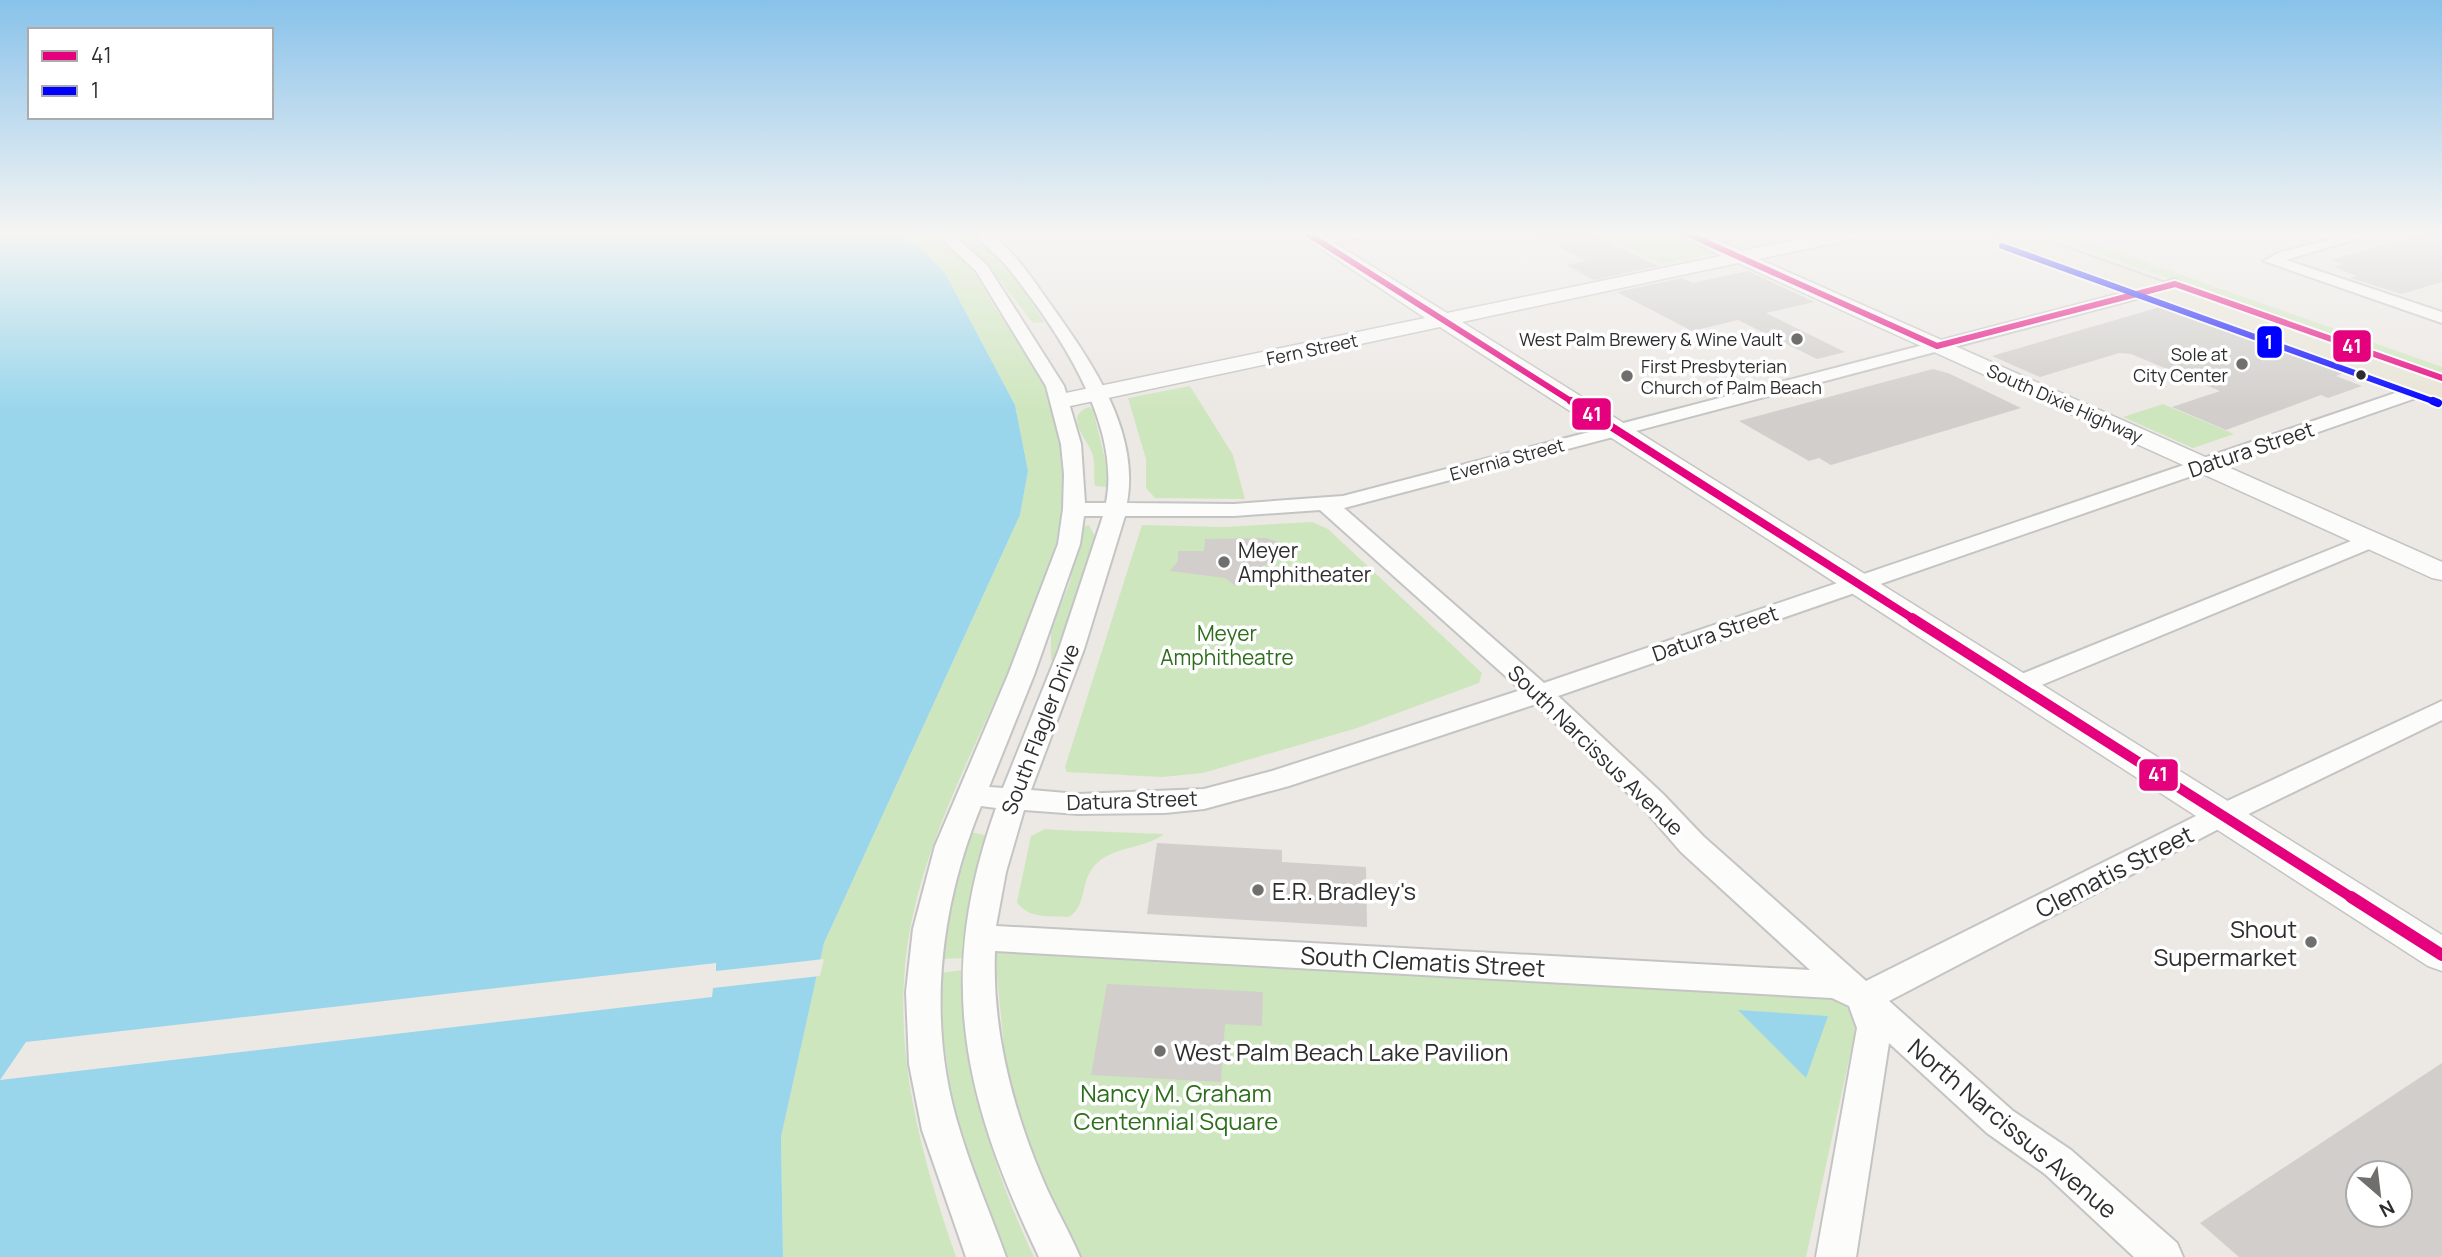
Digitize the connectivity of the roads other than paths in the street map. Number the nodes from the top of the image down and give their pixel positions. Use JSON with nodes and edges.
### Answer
{"nodes":[{"id":1,"x":997,"y":293,"type":"edge"},
{"id":2,"x":1034,"y":293,"type":"edge"},
{"id":3,"x":1401,"y":293,"type":"edge"},
{"id":4,"x":1575,"y":293,"type":"edge"},
{"id":5,"x":1818,"y":293,"type":"edge"},
{"id":6,"x":2141,"y":293,"type":"edge"},
{"id":7,"x":2184,"y":293,"type":"edge"},
{"id":8,"x":2366,"y":293,"type":"edge"},
{"id":9,"x":2442,"y":318,"type":"edge"},
{"id":10,"x":1444,"y":320,"type":"junction"},
{"id":11,"x":1937,"y":346,"type":"junction"},
{"id":12,"x":2439,"y":385,"type":"edge"},
{"id":13,"x":1100,"y":395,"type":"junction"},
{"id":14,"x":1061,"y":401,"type":"junction"},
{"id":15,"x":1616,"y":430,"type":"junction"},
{"id":16,"x":2204,"y":466,"type":"junction"},
{"id":17,"x":1327,"y":505,"type":"junction"},
{"id":18,"x":1074,"y":509,"type":"junction"},
{"id":19,"x":1117,"y":510,"type":"junction"},
{"id":20,"x":2371,"y":540,"type":"junction"},
{"id":21,"x":2442,"y":572,"type":"edge"},
{"id":22,"x":1858,"y":584,"type":"junction"},
{"id":23,"x":2018,"y":685,"type":"junction"},
{"id":24,"x":1540,"y":693,"type":"junction"},
{"id":25,"x":2442,"y":709,"type":"edge"},
{"id":26,"x":973,"y":796,"type":"junction"},
{"id":27,"x":1011,"y":799,"type":"junction"},
{"id":28,"x":2222,"y":815,"type":"junction"},
{"id":29,"x":979,"y":938,"type":"junction"},
{"id":30,"x":2442,"y":955,"type":"edge"},
{"id":31,"x":1863,"y":998,"type":"junction"},
{"id":32,"x":986,"y":1257,"type":"edge"},
{"id":33,"x":1060,"y":1257,"type":"edge"},
{"id":34,"x":1836,"y":1257,"type":"edge"},
{"id":35,"x":2163,"y":1257,"type":"edge"}],
"edges":[{"from":1,"to":14,"type":"street","name":"South Flagler Drive"},
{"from":2,"to":13,"type":"street","name":"South Flagler Drive"},
{"from":3,"to":10,"type":"street"},
{"from":4,"to":10,"type":"street","name":"Fern Street"},
{"from":5,"to":11,"type":"street","name":"South Dixie Highway"},
{"from":6,"to":11,"type":"street","name":"Evernia Street"},
{"from":7,"to":12,"type":"main road"},
{"from":8,"to":9,"type":"street"},
{"from":10,"to":13,"type":"street","name":"Fern Street"},
{"from":10,"to":15,"type":"street"},
{"from":11,"to":15,"type":"street","name":"Evernia Street"},
{"from":11,"to":16,"type":"street","name":"South Dixie Highway"},
{"from":12,"to":16,"type":"street","name":"Datura Street"},
{"from":13,"to":14,"type":"street","name":"Fern Street"},
{"from":13,"to":19,"type":"street","name":"South Flagler Drive"},
{"from":14,"to":18,"type":"street","name":"South Flagler Drive"},
{"from":15,"to":17,"type":"street","name":"Evernia Street"},
{"from":15,"to":22,"type":"street"},
{"from":16,"to":20,"type":"street","name":"South Dixie Highway"},
{"from":16,"to":22,"type":"street","name":"Datura Street"},
{"from":17,"to":19,"type":"street","name":"Evernia Street"},
{"from":17,"to":24,"type":"street","name":"South Narcissus Avenue"},
{"from":18,"to":19,"type":"street","name":"Evernia Street"},
{"from":18,"to":26,"type":"street","name":"South Flagler Drive"},
{"from":19,"to":27,"type":"street","name":"South Flagler Drive"},
{"from":20,"to":21,"type":"street","name":"South Dixie Highway"},
{"from":20,"to":23,"type":"street"},
{"from":22,"to":23,"type":"street"},
{"from":22,"to":24,"type":"street","name":"Datura Street"},
{"from":23,"to":28,"type":"street"},
{"from":24,"to":27,"type":"street","name":"Datura Street"},
{"from":24,"to":31,"type":"street","name":"South Narcissus Avenue"},
{"from":25,"to":28,"type":"street","name":"Clematis Street"},
{"from":26,"to":27,"type":"street","name":"Datura Street"},
{"from":26,"to":32,"type":"street","name":"South Flagler Drive"},
{"from":27,"to":29,"type":"street","name":"South Flagler Drive"},
{"from":28,"to":30,"type":"street"},
{"from":28,"to":31,"type":"street","name":"Clematis Street"},
{"from":29,"to":31,"type":"street","name":"South Clematis Street"},
{"from":29,"to":33,"type":"street","name":"South Flagler Drive"},
{"from":31,"to":34,"type":"street"},
{"from":31,"to":35,"type":"street","name":"North Narcissus Avenue"}]}
